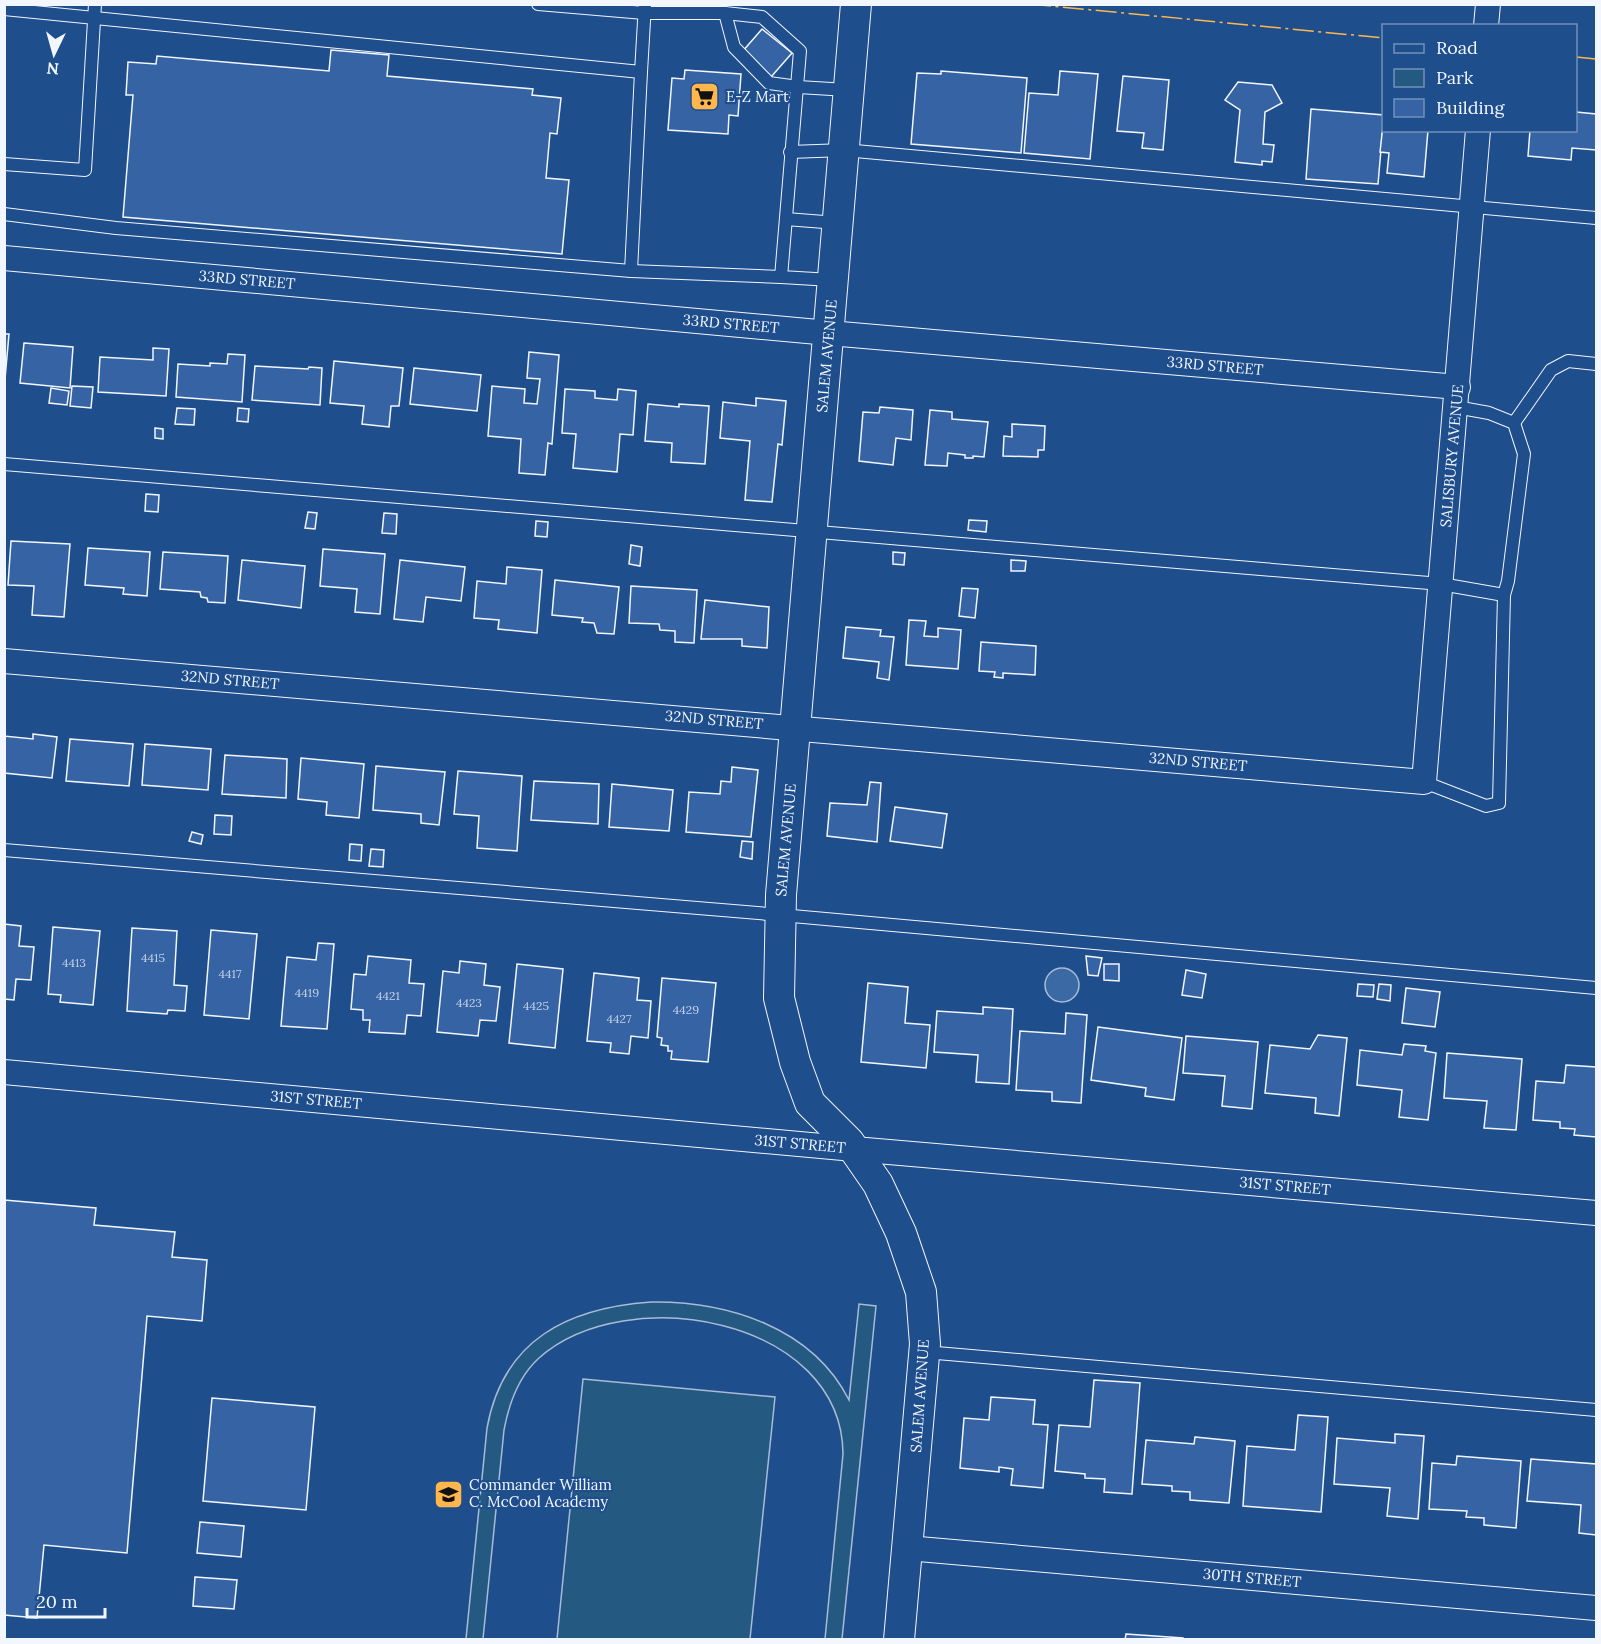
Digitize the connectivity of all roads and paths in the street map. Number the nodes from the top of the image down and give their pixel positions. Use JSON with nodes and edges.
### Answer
{"nodes":[{"id":1,"x":538,"y":4,"type":"edge"},
{"id":2,"x":856,"y":4,"type":"edge"},
{"id":3,"x":1488,"y":4,"type":"edge"},
{"id":4,"x":4,"y":9,"type":"edge"},
{"id":5,"x":644,"y":9,"type":"edge"},
{"id":6,"x":95,"y":11,"type":"edge"},
{"id":7,"x":725,"y":13,"type":"junction"},
{"id":8,"x":1486,"y":24,"type":"edge"},
{"id":9,"x":641,"y":72,"type":"junction"},
{"id":10,"x":798,"y":87,"type":"junction"},
{"id":11,"x":849,"y":90,"type":"junction"},
{"id":12,"x":1478,"y":132,"type":"edge"},
{"id":13,"x":844,"y":150,"type":"junction"},
{"id":14,"x":790,"y":152,"type":"junction"},
{"id":15,"x":4,"y":164,"type":"edge"},
{"id":16,"x":1472,"y":206,"type":"junction"},
{"id":17,"x":4,"y":214,"type":"edge"},
{"id":18,"x":1596,"y":218,"type":"edge"},
{"id":19,"x":786,"y":219,"type":"junction"},
{"id":20,"x":838,"y":224,"type":"junction"},
{"id":21,"x":4,"y":258,"type":"edge"},
{"id":22,"x":631,"y":271,"type":"junction"},
{"id":23,"x":781,"y":277,"type":"junction"},
{"id":24,"x":833,"y":280,"type":"junction"},
{"id":25,"x":829,"y":333,"type":"junction"},
{"id":26,"x":1596,"y":364,"type":"edge"},
{"id":27,"x":1457,"y":397,"type":"junction"},
{"id":28,"x":1514,"y":423,"type":"junction"},
{"id":29,"x":4,"y":464,"type":"edge"},
{"id":30,"x":812,"y":533,"type":"junction"},
{"id":31,"x":1441,"y":584,"type":"junction"},
{"id":32,"x":1504,"y":594,"type":"junction"},
{"id":33,"x":4,"y":661,"type":"edge"},
{"id":34,"x":795,"y":727,"type":"junction"},
{"id":35,"x":1424,"y":782,"type":"junction"},
{"id":36,"x":4,"y":850,"type":"edge"},
{"id":37,"x":781,"y":915,"type":"junction"},
{"id":38,"x":1596,"y":988,"type":"edge"},
{"id":39,"x":4,"y":1072,"type":"edge"},
{"id":40,"x":854,"y":1149,"type":"junction"},
{"id":41,"x":1596,"y":1213,"type":"edge"},
{"id":42,"x":924,"y":1352,"type":"junction"},
{"id":43,"x":1596,"y":1410,"type":"edge"},
{"id":44,"x":907,"y":1548,"type":"junction"},
{"id":45,"x":1596,"y":1608,"type":"edge"},
{"id":46,"x":899,"y":1640,"type":"edge"}],
"edges":[{"from":1,"to":5,"type":"lane"},
{"from":2,"to":11,"type":"street","name":"SALEM AVENUE"},
{"from":3,"to":8,"type":"street"},
{"from":4,"to":6,"type":"lane"},
{"from":5,"to":7,"type":"lane"},
{"from":5,"to":9,"type":"lane"},
{"from":6,"to":9,"type":"lane"},
{"from":6,"to":15,"type":"lane"},
{"from":7,"to":10,"type":"lane"},
{"from":7,"to":10,"type":"lane"},
{"from":9,"to":22,"type":"lane"},
{"from":10,"to":11,"type":"lane"},
{"from":10,"to":14,"type":"lane"},
{"from":11,"to":13,"type":"street","name":"SALEM AVENUE"},
{"from":12,"to":16,"type":"street","name":"SALISBURY AVENUE"},
{"from":13,"to":14,"type":"lane"},
{"from":13,"to":16,"type":"lane"},
{"from":13,"to":20,"type":"street","name":"SALEM AVENUE"},
{"from":14,"to":19,"type":"lane"},
{"from":16,"to":18,"type":"lane"},
{"from":16,"to":27,"type":"street","name":"SALISBURY AVENUE"},
{"from":17,"to":22,"type":"lane"},
{"from":19,"to":20,"type":"lane"},
{"from":19,"to":23,"type":"lane"},
{"from":20,"to":24,"type":"street","name":"SALEM AVENUE"},
{"from":21,"to":25,"type":"street","name":"33RD STREET"},
{"from":22,"to":23,"type":"lane"},
{"from":23,"to":24,"type":"lane"},
{"from":24,"to":25,"type":"street","name":"SALEM AVENUE"},
{"from":25,"to":27,"type":"street","name":"33RD STREET"},
{"from":25,"to":30,"type":"street","name":"SALEM AVENUE"},
{"from":26,"to":28,"type":"lane"},
{"from":27,"to":28,"type":"lane"},
{"from":27,"to":31,"type":"street","name":"SALISBURY AVENUE"},
{"from":28,"to":32,"type":"lane"},
{"from":29,"to":30,"type":"lane"},
{"from":30,"to":31,"type":"lane"},
{"from":30,"to":34,"type":"street","name":"SALEM AVENUE"},
{"from":31,"to":32,"type":"lane"},
{"from":31,"to":35,"type":"street","name":"SALISBURY AVENUE"},
{"from":32,"to":35,"type":"lane"},
{"from":33,"to":34,"type":"street","name":"32ND STREET"},
{"from":34,"to":35,"type":"street","name":"32ND STREET"},
{"from":34,"to":37,"type":"street","name":"SALEM AVENUE"},
{"from":36,"to":37,"type":"lane"},
{"from":37,"to":38,"type":"lane"},
{"from":37,"to":40,"type":"street","name":"SALEM AVENUE"},
{"from":39,"to":40,"type":"street","name":"31ST STREET"},
{"from":40,"to":41,"type":"street","name":"31ST STREET"},
{"from":40,"to":42,"type":"street","name":"SALEM AVENUE"},
{"from":42,"to":43,"type":"lane"},
{"from":42,"to":44,"type":"street","name":"SALEM AVENUE"},
{"from":44,"to":45,"type":"street","name":"30TH STREET"},
{"from":44,"to":46,"type":"street","name":"SALEM AVENUE"}]}
